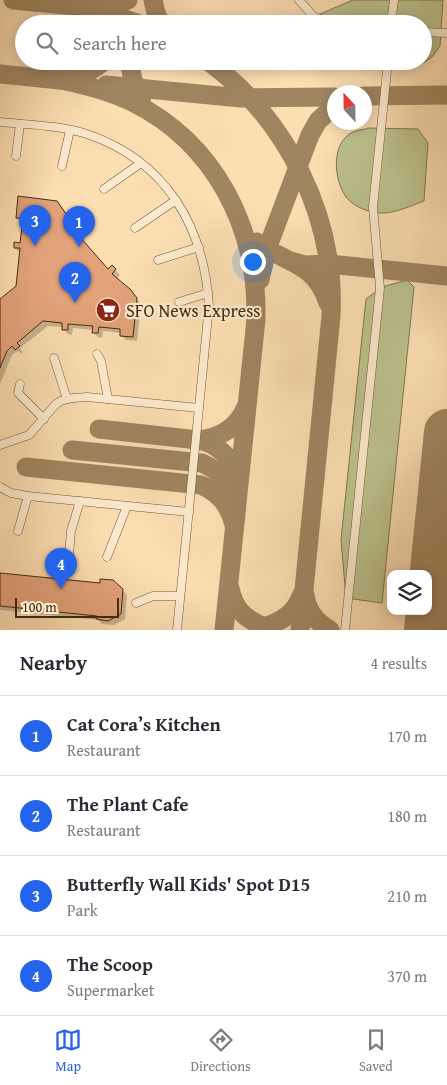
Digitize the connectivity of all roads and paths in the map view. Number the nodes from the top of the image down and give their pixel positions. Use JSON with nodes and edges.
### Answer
{"nodes":[{"id":1,"x":299,"y":0,"type":"edge"},
{"id":2,"x":394,"y":0,"type":"edge"},
{"id":3,"x":312,"y":15,"type":"edge"},
{"id":4,"x":392,"y":15,"type":"edge"},
{"id":5,"x":432,"y":33,"type":"edge"},
{"id":6,"x":447,"y":34,"type":"edge"},
{"id":7,"x":387,"y":70,"type":"edge"},
{"id":8,"x":0,"y":122,"type":"edge"},
{"id":9,"x":20,"y":124,"type":"junction"},
{"id":10,"x":70,"y":130,"type":"junction"},
{"id":11,"x":16,"y":156,"type":"dead end"},
{"id":12,"x":141,"y":164,"type":"junction"},
{"id":13,"x":62,"y":166,"type":"dead end"},
{"id":14,"x":104,"y":189,"type":"dead end"},
{"id":15,"x":176,"y":200,"type":"junction"},
{"id":16,"x":135,"y":228,"type":"dead end"},
{"id":17,"x":199,"y":247,"type":"junction"},
{"id":18,"x":158,"y":260,"type":"dead end"},
{"id":19,"x":208,"y":293,"type":"junction"},
{"id":20,"x":179,"y":302,"type":"dead end"},
{"id":21,"x":97,"y":354,"type":"dead end"},
{"id":22,"x":54,"y":358,"type":"dead end"},
{"id":23,"x":20,"y":384,"type":"dead end"},
{"id":24,"x":68,"y":399,"type":"junction"},
{"id":25,"x":108,"y":399,"type":"junction"},
{"id":26,"x":199,"y":408,"type":"junction"},
{"id":27,"x":44,"y":419,"type":"junction"},
{"id":28,"x":0,"y":446,"type":"edge"},
{"id":29,"x":0,"y":487,"type":"edge"},
{"id":30,"x":28,"y":496,"type":"junction"},
{"id":31,"x":80,"y":502,"type":"junction"},
{"id":32,"x":128,"y":506,"type":"junction"},
{"id":33,"x":188,"y":512,"type":"junction"},
{"id":34,"x":18,"y":531,"type":"dead end"},
{"id":35,"x":69,"y":555,"type":"dead end"},
{"id":36,"x":107,"y":557,"type":"dead end"},
{"id":37,"x":180,"y":596,"type":"junction"},
{"id":38,"x":136,"y":603,"type":"dead end"},
{"id":39,"x":177,"y":630,"type":"edge"},
{"id":40,"x":345,"y":630,"type":"edge"}],
"edges":[{"from":1,"to":3,"type":"lane"},
{"from":2,"to":4,"type":"lane"},
{"from":5,"to":6,"type":"lane"},
{"from":7,"to":40,"type":"lane"},
{"from":8,"to":9,"type":"lane"},
{"from":9,"to":10,"type":"lane"},
{"from":9,"to":11,"type":"lane"},
{"from":10,"to":12,"type":"lane"},
{"from":10,"to":13,"type":"lane"},
{"from":12,"to":14,"type":"lane"},
{"from":12,"to":15,"type":"lane"},
{"from":15,"to":16,"type":"lane"},
{"from":15,"to":17,"type":"lane"},
{"from":17,"to":18,"type":"lane"},
{"from":17,"to":19,"type":"lane"},
{"from":19,"to":20,"type":"lane"},
{"from":19,"to":26,"type":"lane"},
{"from":21,"to":25,"type":"lane"},
{"from":22,"to":24,"type":"lane"},
{"from":23,"to":27,"type":"lane"},
{"from":24,"to":25,"type":"lane"},
{"from":24,"to":27,"type":"lane"},
{"from":25,"to":26,"type":"lane"},
{"from":26,"to":33,"type":"lane"},
{"from":27,"to":28,"type":"lane"},
{"from":29,"to":30,"type":"lane"},
{"from":30,"to":31,"type":"lane"},
{"from":30,"to":34,"type":"lane"},
{"from":31,"to":32,"type":"lane"},
{"from":31,"to":35,"type":"lane"},
{"from":32,"to":33,"type":"lane"},
{"from":32,"to":36,"type":"lane"},
{"from":33,"to":37,"type":"lane"},
{"from":37,"to":38,"type":"lane"},
{"from":37,"to":39,"type":"lane"}]}
